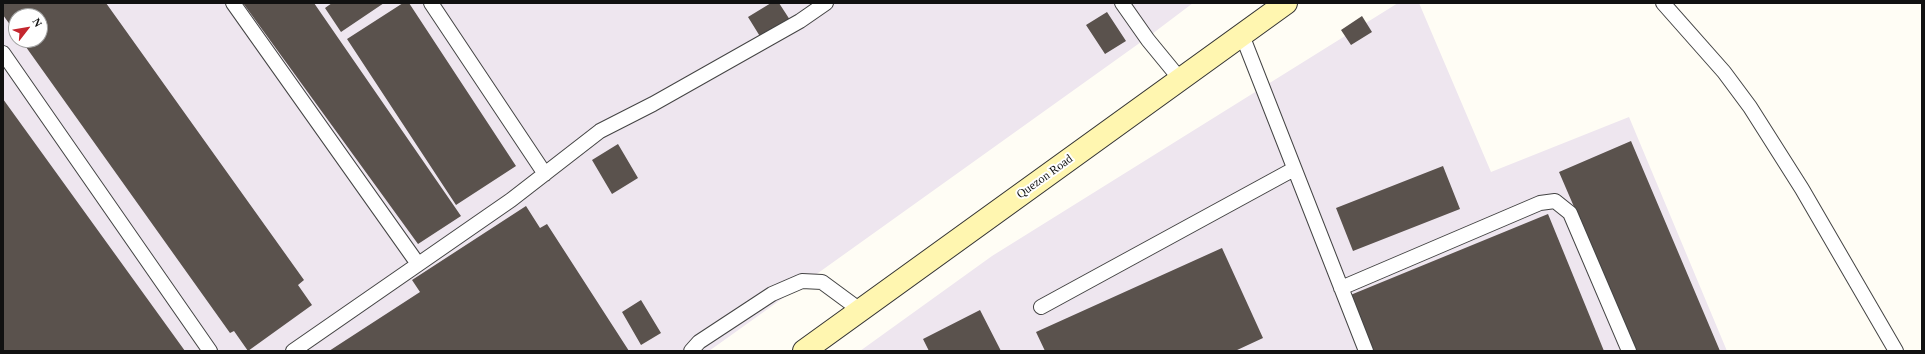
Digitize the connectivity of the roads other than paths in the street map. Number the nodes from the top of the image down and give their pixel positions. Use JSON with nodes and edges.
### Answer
{"nodes":[{"id":1,"x":233,"y":3,"type":"edge"},
{"id":2,"x":431,"y":3,"type":"edge"},
{"id":3,"x":826,"y":3,"type":"edge"},
{"id":4,"x":1122,"y":3,"type":"edge"},
{"id":5,"x":1286,"y":3,"type":"edge"},
{"id":6,"x":1663,"y":3,"type":"edge"},
{"id":7,"x":1242,"y":35,"type":"junction"},
{"id":8,"x":3,"y":53,"type":"edge"},
{"id":9,"x":1180,"y":79,"type":"junction"},
{"id":10,"x":1294,"y":169,"type":"junction"},
{"id":11,"x":545,"y":174,"type":"junction"},
{"id":12,"x":418,"y":264,"type":"junction"},
{"id":13,"x":1341,"y":288,"type":"junction"},
{"id":14,"x":1041,"y":307,"type":"dead end"},
{"id":15,"x":860,"y":310,"type":"junction"},
{"id":16,"x":210,"y":351,"type":"edge"},
{"id":17,"x":293,"y":351,"type":"edge"},
{"id":18,"x":690,"y":351,"type":"edge"},
{"id":19,"x":804,"y":351,"type":"edge"},
{"id":20,"x":1366,"y":351,"type":"edge"},
{"id":21,"x":1629,"y":351,"type":"edge"},
{"id":22,"x":1896,"y":351,"type":"edge"}],
"edges":[{"from":1,"to":12,"type":"lane"},
{"from":2,"to":11,"type":"lane"},
{"from":3,"to":11,"type":"lane"},
{"from":4,"to":9,"type":"lane"},
{"from":5,"to":7,"type":"main road","name":"Quezon Road"},
{"from":6,"to":22,"type":"lane"},
{"from":7,"to":9,"type":"main road","name":"Quezon Road"},
{"from":7,"to":10,"type":"lane"},
{"from":8,"to":16,"type":"lane"},
{"from":9,"to":15,"type":"main road","name":"Quezon Road"},
{"from":10,"to":13,"type":"lane"},
{"from":10,"to":14,"type":"lane"},
{"from":11,"to":12,"type":"lane"},
{"from":12,"to":17,"type":"lane"},
{"from":13,"to":20,"type":"lane"},
{"from":13,"to":21,"type":"lane"},
{"from":15,"to":18,"type":"lane"},
{"from":15,"to":19,"type":"main road","name":"Quezon Road"}]}
